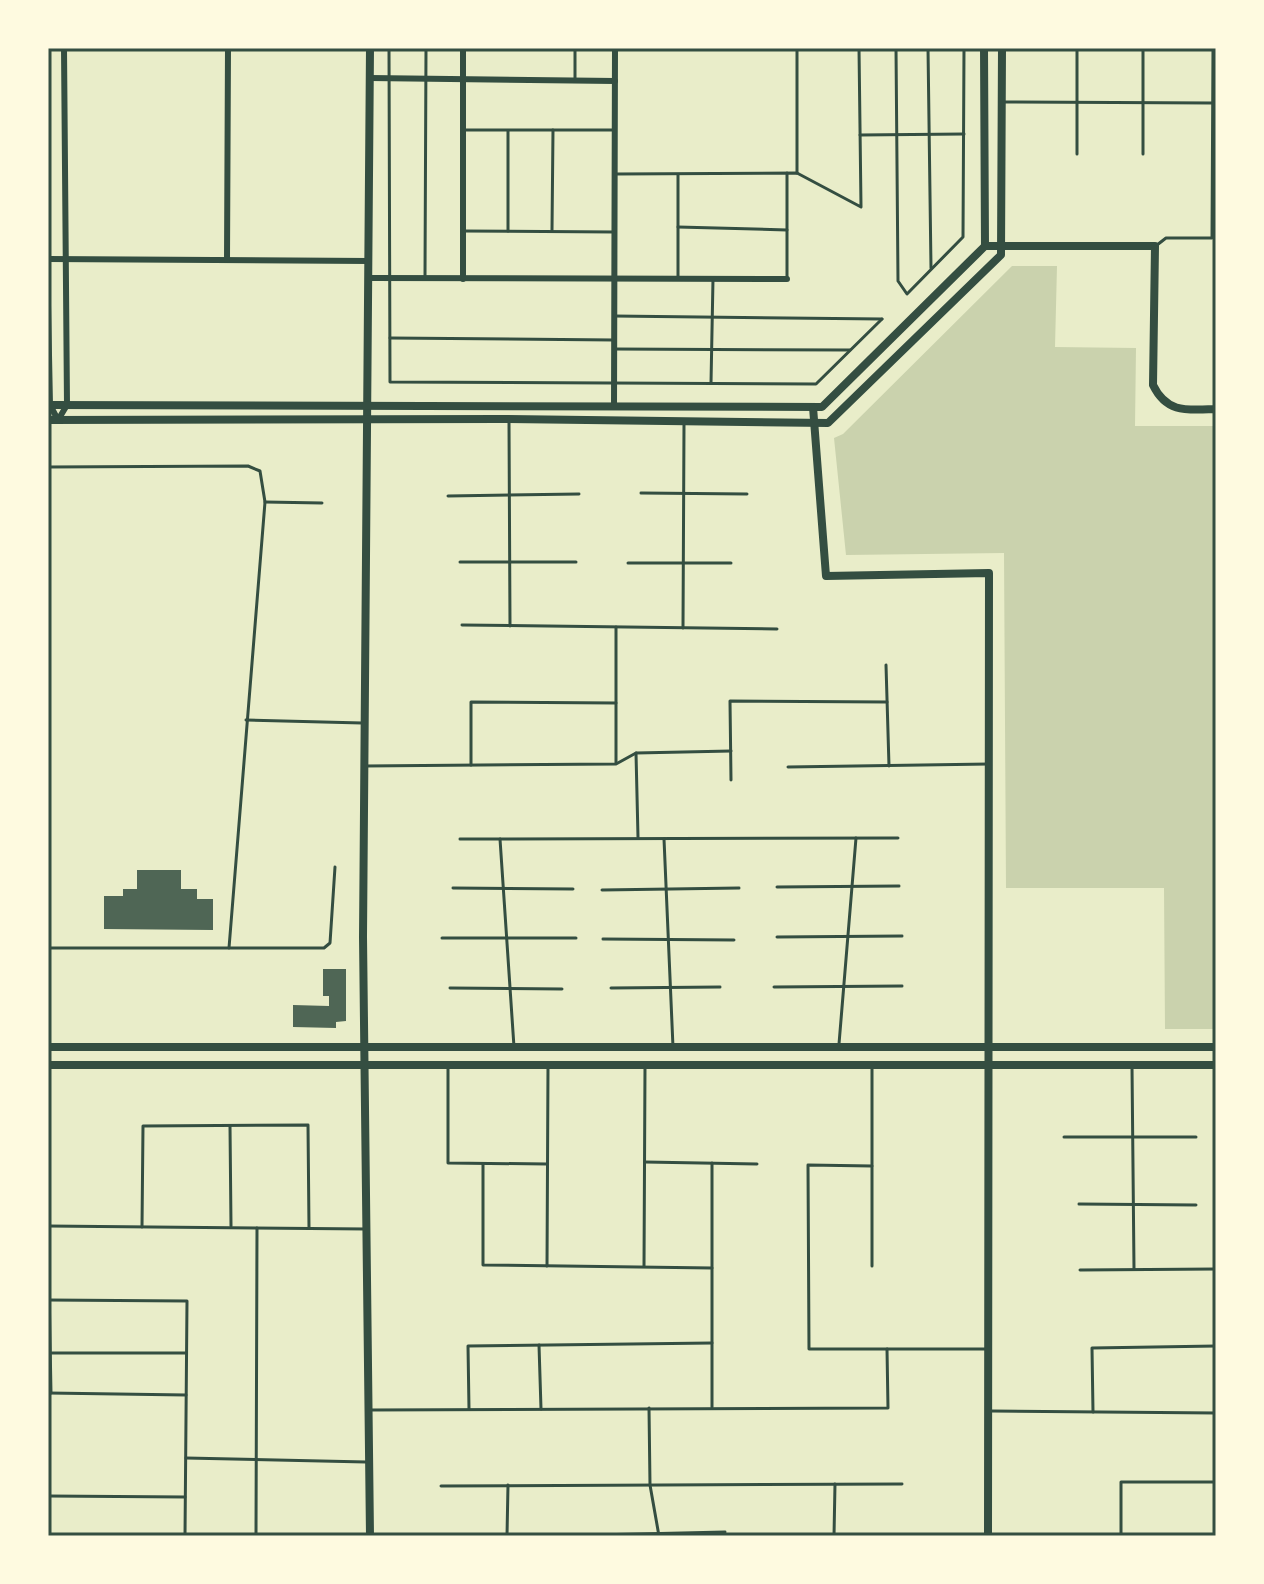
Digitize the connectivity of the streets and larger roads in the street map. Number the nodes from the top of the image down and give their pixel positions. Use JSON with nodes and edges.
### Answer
{"nodes":[{"id":1,"x":64,"y":48,"type":"edge"},
{"id":2,"x":228,"y":48,"type":"edge"},
{"id":3,"x":370,"y":48,"type":"edge"},
{"id":4,"x":463,"y":48,"type":"edge"},
{"id":5,"x":615,"y":48,"type":"edge"},
{"id":6,"x":984,"y":48,"type":"edge"},
{"id":7,"x":1002,"y":48,"type":"edge"},
{"id":8,"x":370,"y":78,"type":"junction"},
{"id":9,"x":463,"y":79,"type":"junction"},
{"id":10,"x":615,"y":81,"type":"junction"},
{"id":11,"x":985,"y":246,"type":"junction"},
{"id":12,"x":1001,"y":246,"type":"junction"},
{"id":13,"x":48,"y":259,"type":"edge"},
{"id":14,"x":65,"y":260,"type":"junction"},
{"id":15,"x":227,"y":260,"type":"junction"},
{"id":16,"x":369,"y":261,"type":"junction"},
{"id":17,"x":369,"y":278,"type":"junction"},
{"id":18,"x":463,"y":279,"type":"junction"},
{"id":19,"x":614,"y":279,"type":"junction"},
{"id":20,"x":787,"y":279,"type":"road end"},
{"id":21,"x":48,"y":305,"type":"edge"},
{"id":22,"x":49,"y":405,"type":"edge"},
{"id":23,"x":67,"y":405,"type":"junction"},
{"id":24,"x":368,"y":405,"type":"junction"},
{"id":25,"x":614,"y":406,"type":"junction"},
{"id":26,"x":813,"y":407,"type":"junction"},
{"id":27,"x":1216,"y":409,"type":"edge"},
{"id":28,"x":368,"y":419,"type":"junction"},
{"id":29,"x":53,"y":420,"type":"edge"},
{"id":30,"x":814,"y":423,"type":"junction"},
{"id":31,"x":48,"y":1047,"type":"edge"},
{"id":32,"x":364,"y":1047,"type":"junction"},
{"id":33,"x":988,"y":1047,"type":"junction"},
{"id":34,"x":1216,"y":1047,"type":"edge"},
{"id":35,"x":48,"y":1065,"type":"edge"},
{"id":36,"x":364,"y":1065,"type":"junction"},
{"id":37,"x":1216,"y":1065,"type":"edge"},
{"id":38,"x":988,"y":1066,"type":"junction"},
{"id":39,"x":370,"y":1536,"type":"edge"},
{"id":40,"x":988,"y":1536,"type":"edge"}],
"edges":[{"from":1,"to":14,"type":"street"},
{"from":2,"to":15,"type":"street"},
{"from":3,"to":8,"type":"street"},
{"from":4,"to":9,"type":"street"},
{"from":5,"to":10,"type":"street"},
{"from":6,"to":11,"type":"street"},
{"from":7,"to":12,"type":"street"},
{"from":8,"to":9,"type":"street"},
{"from":8,"to":16,"type":"street"},
{"from":9,"to":10,"type":"street"},
{"from":9,"to":18,"type":"street"},
{"from":10,"to":19,"type":"street"},
{"from":11,"to":12,"type":"street"},
{"from":11,"to":26,"type":"street"},
{"from":12,"to":27,"type":"street"},
{"from":12,"to":30,"type":"street"},
{"from":13,"to":14,"type":"street"},
{"from":14,"to":15,"type":"street"},
{"from":14,"to":23,"type":"street"},
{"from":15,"to":16,"type":"street"},
{"from":16,"to":17,"type":"street"},
{"from":17,"to":18,"type":"street"},
{"from":17,"to":24,"type":"street"},
{"from":18,"to":19,"type":"street"},
{"from":19,"to":20,"type":"street"},
{"from":19,"to":25,"type":"street"},
{"from":21,"to":22,"type":"street"},
{"from":22,"to":23,"type":"street"},
{"from":22,"to":29,"type":"street"},
{"from":23,"to":24,"type":"street"},
{"from":23,"to":29,"type":"street"},
{"from":24,"to":25,"type":"street"},
{"from":24,"to":28,"type":"street"},
{"from":25,"to":26,"type":"street"},
{"from":26,"to":30,"type":"street"},
{"from":28,"to":29,"type":"street"},
{"from":28,"to":30,"type":"street"},
{"from":28,"to":32,"type":"street"},
{"from":30,"to":33,"type":"street"},
{"from":31,"to":32,"type":"street"},
{"from":32,"to":33,"type":"street"},
{"from":32,"to":36,"type":"street"},
{"from":33,"to":34,"type":"street"},
{"from":33,"to":38,"type":"street"},
{"from":35,"to":36,"type":"street"},
{"from":36,"to":38,"type":"street"},
{"from":36,"to":39,"type":"street"},
{"from":37,"to":38,"type":"street"},
{"from":38,"to":40,"type":"street"}]}
